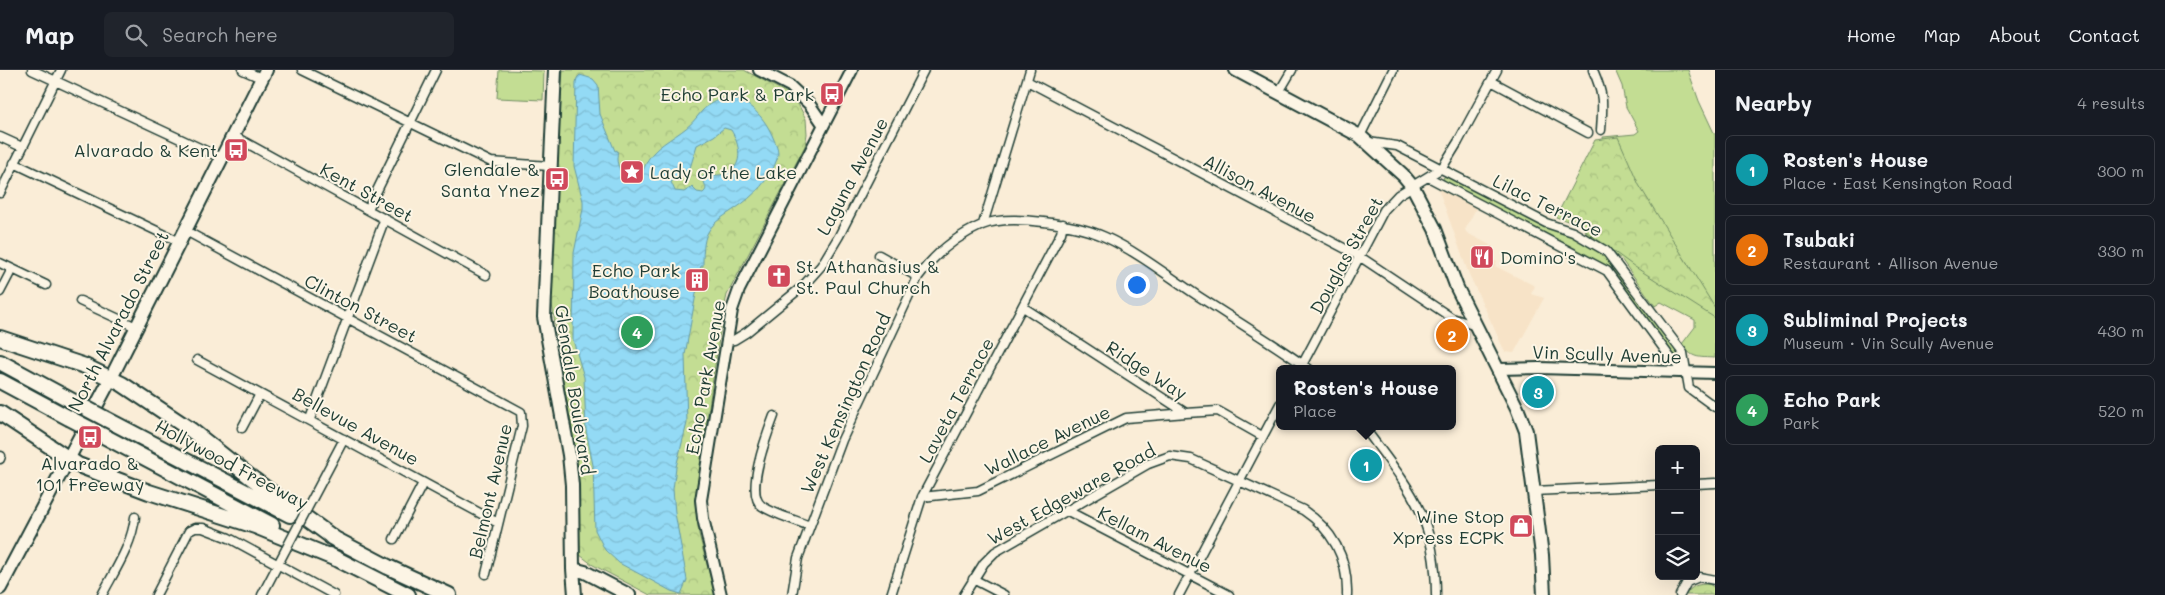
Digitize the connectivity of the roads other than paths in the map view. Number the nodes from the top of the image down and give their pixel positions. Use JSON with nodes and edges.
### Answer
{"nodes":[{"id":1,"x":32,"y":70,"type":"edge"},
{"id":2,"x":61,"y":70,"type":"edge"},
{"id":3,"x":243,"y":70,"type":"edge"},
{"id":4,"x":302,"y":70,"type":"edge"},
{"id":5,"x":436,"y":70,"type":"edge"},
{"id":6,"x":555,"y":70,"type":"edge"},
{"id":7,"x":759,"y":70,"type":"edge"},
{"id":8,"x":852,"y":70,"type":"edge"},
{"id":9,"x":924,"y":70,"type":"edge"},
{"id":10,"x":1030,"y":70,"type":"edge"},
{"id":11,"x":1236,"y":70,"type":"edge"},
{"id":12,"x":1292,"y":70,"type":"edge"},
{"id":13,"x":1392,"y":70,"type":"edge"},
{"id":14,"x":1497,"y":70,"type":"edge"},
{"id":15,"x":1593,"y":70,"type":"edge"},
{"id":16,"x":264,"y":74,"type":"edge"},
{"id":17,"x":56,"y":81,"type":"junction"},
{"id":18,"x":1027,"y":81,"type":"junction"},
{"id":19,"x":1491,"y":82,"type":"junction"},
{"id":20,"x":1278,"y":92,"type":"junction"},
{"id":21,"x":409,"y":123,"type":"junction"},
{"id":22,"x":823,"y":124,"type":"junction"},
{"id":23,"x":1601,"y":130,"type":"dead end"},
{"id":24,"x":1588,"y":133,"type":"dead end"},
{"id":25,"x":232,"y":135,"type":"junction"},
{"id":26,"x":0,"y":137,"type":"edge"},
{"id":27,"x":1364,"y":139,"type":"junction"},
{"id":28,"x":22,"y":147,"type":"junction"},
{"id":29,"x":221,"y":158,"type":"junction"},
{"id":30,"x":14,"y":163,"type":"junction"},
{"id":31,"x":550,"y":166,"type":"junction"},
{"id":32,"x":1442,"y":168,"type":"junction"},
{"id":33,"x":1428,"y":177,"type":"junction"},
{"id":34,"x":1413,"y":186,"type":"junction"},
{"id":35,"x":0,"y":193,"type":"edge"},
{"id":36,"x":368,"y":209,"type":"junction"},
{"id":37,"x":385,"y":218,"type":"junction"},
{"id":38,"x":983,"y":224,"type":"junction"},
{"id":39,"x":1064,"y":224,"type":"junction"},
{"id":40,"x":184,"y":230,"type":"junction"},
{"id":41,"x":178,"y":241,"type":"junction"},
{"id":42,"x":879,"y":255,"type":"dead end"},
{"id":43,"x":1359,"y":256,"type":"junction"},
{"id":44,"x":0,"y":263,"type":"edge"},
{"id":45,"x":12,"y":268,"type":"junction"},
{"id":46,"x":486,"y":276,"type":"dead end"},
{"id":47,"x":918,"y":277,"type":"junction"},
{"id":48,"x":46,"y":285,"type":"dead end"},
{"id":49,"x":0,"y":292,"type":"edge"},
{"id":50,"x":80,"y":302,"type":"dead end"},
{"id":51,"x":1022,"y":307,"type":"junction"},
{"id":52,"x":348,"y":318,"type":"junction"},
{"id":53,"x":1476,"y":326,"type":"junction"},
{"id":54,"x":136,"y":328,"type":"junction"},
{"id":55,"x":0,"y":338,"type":"edge"},
{"id":56,"x":726,"y":341,"type":"junction"},
{"id":57,"x":197,"y":360,"type":"dead end"},
{"id":58,"x":0,"y":362,"type":"edge"},
{"id":59,"x":1301,"y":365,"type":"edge"},
{"id":60,"x":1305,"y":365,"type":"edge"},
{"id":61,"x":1498,"y":369,"type":"junction"},
{"id":62,"x":1685,"y":372,"type":"junction"},
{"id":63,"x":1715,"y":373,"type":"edge"},
{"id":64,"x":111,"y":378,"type":"junction"},
{"id":65,"x":0,"y":381,"type":"edge"},
{"id":66,"x":260,"y":394,"type":"junction"},
{"id":67,"x":1715,"y":407,"type":"edge"},
{"id":68,"x":1276,"y":411,"type":"edge"},
{"id":69,"x":0,"y":413,"type":"edge"},
{"id":70,"x":1186,"y":413,"type":"junction"},
{"id":71,"x":522,"y":414,"type":"joint"},
{"id":72,"x":774,"y":416,"type":"dead end"},
{"id":73,"x":310,"y":420,"type":"junction"},
{"id":74,"x":242,"y":428,"type":"dead end"},
{"id":75,"x":1366,"y":430,"type":"edge"},
{"id":76,"x":1262,"y":436,"type":"junction"},
{"id":77,"x":344,"y":439,"type":"junction"},
{"id":78,"x":67,"y":458,"type":"junction"},
{"id":79,"x":1239,"y":480,"type":"junction"},
{"id":80,"x":424,"y":483,"type":"junction"},
{"id":81,"x":1715,"y":483,"type":"edge"},
{"id":82,"x":1700,"y":484,"type":"edge"},
{"id":83,"x":1655,"y":485,"type":"edge"},
{"id":84,"x":1534,"y":491,"type":"junction"},
{"id":85,"x":922,"y":498,"type":"junction"},
{"id":86,"x":1066,"y":510,"type":"junction"},
{"id":87,"x":135,"y":516,"type":"dead end"},
{"id":88,"x":498,"y":523,"type":"junction"},
{"id":89,"x":808,"y":526,"type":"junction"},
{"id":90,"x":394,"y":539,"type":"dead end"},
{"id":91,"x":339,"y":542,"type":"junction"},
{"id":92,"x":336,"y":559,"type":"junction"},
{"id":93,"x":278,"y":564,"type":"junction"},
{"id":94,"x":573,"y":570,"type":"junction"},
{"id":95,"x":362,"y":573,"type":"junction"},
{"id":96,"x":486,"y":574,"type":"dead end"},
{"id":97,"x":1190,"y":574,"type":"junction"},
{"id":98,"x":973,"y":579,"type":"junction"},
{"id":99,"x":1715,"y":580,"type":"edge"},
{"id":100,"x":0,"y":588,"type":"edge"},
{"id":101,"x":102,"y":595,"type":"edge"},
{"id":102,"x":156,"y":595,"type":"edge"},
{"id":103,"x":262,"y":595,"type":"edge"},
{"id":104,"x":334,"y":595,"type":"edge"},
{"id":105,"x":396,"y":595,"type":"edge"},
{"id":106,"x":408,"y":595,"type":"edge"},
{"id":107,"x":449,"y":595,"type":"edge"},
{"id":108,"x":575,"y":595,"type":"edge"},
{"id":109,"x":629,"y":595,"type":"edge"},
{"id":110,"x":721,"y":595,"type":"edge"},
{"id":111,"x":792,"y":595,"type":"edge"},
{"id":112,"x":891,"y":595,"type":"edge"},
{"id":113,"x":964,"y":595,"type":"edge"},
{"id":114,"x":1004,"y":595,"type":"edge"},
{"id":115,"x":1178,"y":595,"type":"edge"},
{"id":116,"x":1229,"y":595,"type":"edge"},
{"id":117,"x":1346,"y":595,"type":"edge"},
{"id":118,"x":1436,"y":595,"type":"edge"},
{"id":119,"x":1544,"y":595,"type":"edge"},
{"id":120,"x":1680,"y":595,"type":"edge"}],
"edges":[{"from":1,"to":17,"type":"street"},
{"from":2,"to":17,"type":"street"},
{"from":3,"to":16,"type":"street"},
{"from":4,"to":21,"type":"street"},
{"from":5,"to":21,"type":"street"},
{"from":6,"to":31,"type":"main road","name":"Glendale Boulevard"},
{"from":7,"to":22,"type":"street"},
{"from":8,"to":22,"type":"street","name":"Echo Park Avenue"},
{"from":9,"to":56,"type":"street","name":"Laguna Avenue"},
{"from":10,"to":18,"type":"street"},
{"from":11,"to":20,"type":"main road"},
{"from":12,"to":20,"type":"street"},
{"from":13,"to":27,"type":"street"},
{"from":14,"to":19,"type":"street","name":"Douglas Street"},
{"from":15,"to":23,"type":"street"},
{"from":16,"to":25,"type":"main road","name":"North Alvarado Street"},
{"from":17,"to":28,"type":"street"},
{"from":17,"to":29,"type":"street"},
{"from":18,"to":38,"type":"street"},
{"from":18,"to":43,"type":"street","name":"Allison Avenue"},
{"from":19,"to":24,"type":"street"},
{"from":19,"to":32,"type":"street","name":"Douglas Street"},
{"from":20,"to":27,"type":"main road"},
{"from":21,"to":31,"type":"street"},
{"from":21,"to":36,"type":"street"},
{"from":22,"to":56,"type":"street","name":"Echo Park Avenue"},
{"from":25,"to":29,"type":"main road","name":"North Alvarado Street"},
{"from":25,"to":36,"type":"street","name":"Kent Street"},
{"from":26,"to":28,"type":"street"},
{"from":27,"to":32,"type":"street","name":"Lilac Terrace"},
{"from":27,"to":34,"type":"main road"},
{"from":28,"to":30,"type":"street"},
{"from":29,"to":40,"type":"main road","name":"North Alvarado Street"},
{"from":30,"to":35,"type":"street"},
{"from":30,"to":41,"type":"street"},
{"from":31,"to":94,"type":"main road","name":"Glendale Boulevard"},
{"from":32,"to":33,"type":"street","name":"Douglas Street"},
{"from":32,"to":62,"type":"street","name":"Lilac Terrace"},
{"from":33,"to":34,"type":"street","name":"Douglas Street"},
{"from":33,"to":62,"type":"street"},
{"from":34,"to":43,"type":"street","name":"Douglas Street"},
{"from":34,"to":53,"type":"main road"},
{"from":36,"to":37,"type":"street","name":"Kent Street"},
{"from":37,"to":46,"type":"street","name":"Kent Street"},
{"from":37,"to":52,"type":"street"},
{"from":38,"to":39,"type":"street","name":"West Kensington Road"},
{"from":38,"to":47,"type":"street","name":"West Kensington Road"},
{"from":39,"to":51,"type":"street","name":"Laveta Terrace"},
{"from":39,"to":59,"type":"street","name":"West Kensington Road"},
{"from":40,"to":41,"type":"main road","name":"North Alvarado Street"},
{"from":40,"to":52,"type":"street","name":"Clinton Street"},
{"from":41,"to":54,"type":"main road","name":"North Alvarado Street"},
{"from":42,"to":47,"type":"street"},
{"from":43,"to":53,"type":"street","name":"Allison Avenue"},
{"from":43,"to":60,"type":"street","name":"Douglas Street"},
{"from":44,"to":45,"type":"street"},
{"from":45,"to":48,"type":"street"},
{"from":45,"to":49,"type":"street"},
{"from":47,"to":89,"type":"street","name":"West Kensington Road"},
{"from":50,"to":54,"type":"street"},
{"from":51,"to":70,"type":"street","name":"Ridge Way"},
{"from":51,"to":85,"type":"street","name":"Laveta Terrace"},
{"from":52,"to":71,"type":"street","name":"Clinton Street"},
{"from":52,"to":73,"type":"street"},
{"from":53,"to":61,"type":"main road"},
{"from":54,"to":64,"type":"main road","name":"North Alvarado Street"},
{"from":55,"to":64,"type":"highway"},
{"from":56,"to":110,"type":"street","name":"Echo Park Avenue"},
{"from":57,"to":66,"type":"street","name":"Bellevue Avenue"},
{"from":58,"to":91,"type":"highway","name":"Hollywood Freeway","bridge":true},
{"from":61,"to":62,"type":"street","name":"Vin Scully Avenue"},
{"from":61,"to":84,"type":"main road"},
{"from":62,"to":63,"type":"street","name":"Vin Scully Avenue"},
{"from":62,"to":67,"type":"street"},
{"from":64,"to":78,"type":"main road","name":"North Alvarado Street"},
{"from":64,"to":91,"type":"highway"},
{"from":65,"to":92,"type":"highway","name":"Hollywood Freeway","bridge":true},
{"from":66,"to":73,"type":"street","name":"Bellevue Avenue"},
{"from":66,"to":74,"type":"street"},
{"from":68,"to":76,"type":"street"},
{"from":69,"to":78,"type":"highway"},
{"from":70,"to":76,"type":"street","name":"Ridge Way"},
{"from":70,"to":85,"type":"street","name":"Wallace Avenue"},
{"from":71,"to":88,"type":"street","name":"Belmont Avenue"},
{"from":72,"to":89,"type":"street"},
{"from":73,"to":77,"type":"street","name":"Bellevue Avenue"},
{"from":75,"to":118,"type":"street"},
{"from":76,"to":79,"type":"street"},
{"from":77,"to":80,"type":"street","name":"Bellevue Avenue"},
{"from":77,"to":93,"type":"street","bridge":true},
{"from":78,"to":92,"type":"highway"},
{"from":78,"to":100,"type":"main road","name":"North Alvarado Street"},
{"from":79,"to":86,"type":"street","name":"West Edgeware Road"},
{"from":79,"to":97,"type":"street"},
{"from":79,"to":117,"type":"street","name":"West Edgeware Road"},
{"from":80,"to":88,"type":"street","name":"Bellevue Avenue"},
{"from":80,"to":90,"type":"street"},
{"from":81,"to":82,"type":"street"},
{"from":83,"to":84,"type":"street"},
{"from":84,"to":119,"type":"main road"},
{"from":85,"to":112,"type":"street","name":"Laveta Terrace"},
{"from":86,"to":97,"type":"street","name":"Kellam Avenue"},
{"from":86,"to":98,"type":"street","name":"West Edgeware Road"},
{"from":87,"to":101,"type":"street"},
{"from":88,"to":96,"type":"street","name":"Belmont Avenue"},
{"from":89,"to":111,"type":"street","name":"West Kensington Road"},
{"from":91,"to":107,"type":"highway","name":"Hollywood Freeway"},
{"from":92,"to":95,"type":"highway","name":"Hollywood Freeway"},
{"from":93,"to":102,"type":"street"},
{"from":93,"to":103,"type":"street"},
{"from":93,"to":104,"type":"street"},
{"from":94,"to":108,"type":"main road","name":"Glendale Boulevard"},
{"from":94,"to":109,"type":"main road"},
{"from":95,"to":105,"type":"highway"},
{"from":95,"to":106,"type":"highway","name":"Hollywood Freeway"},
{"from":97,"to":115,"type":"street"},
{"from":97,"to":116,"type":"street","name":"Kellam Avenue"},
{"from":98,"to":113,"type":"street","name":"West Edgeware Road"},
{"from":98,"to":114,"type":"street"},
{"from":99,"to":120,"type":"street"}]}
